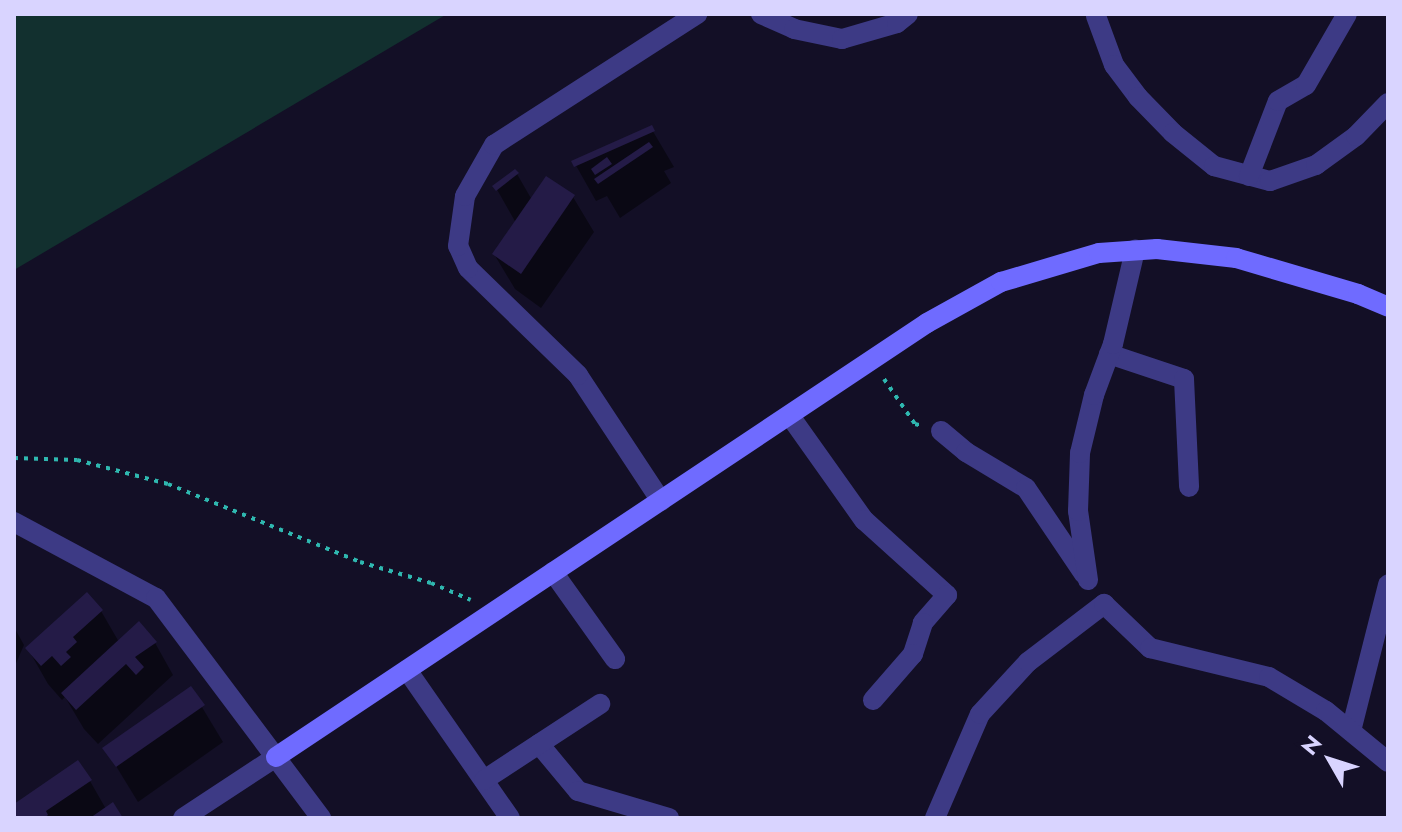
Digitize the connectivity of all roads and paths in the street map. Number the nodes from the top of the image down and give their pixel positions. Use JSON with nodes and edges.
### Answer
{"nodes":[{"id":1,"x":697,"y":14,"type":"edge"},
{"id":2,"x":761,"y":14,"type":"edge"},
{"id":3,"x":908,"y":14,"type":"edge"},
{"id":4,"x":1347,"y":14,"type":"edge"},
{"id":5,"x":1096,"y":16,"type":"edge"},
{"id":6,"x":1388,"y":103,"type":"edge"},
{"id":7,"x":1249,"y":176,"type":"junction"},
{"id":8,"x":1135,"y":250,"type":"junction"},
{"id":9,"x":1387,"y":309,"type":"edge"},
{"id":10,"x":1109,"y":354,"type":"junction"},
{"id":11,"x":871,"y":361,"type":"junction"},
{"id":12,"x":790,"y":416,"type":"junction"},
{"id":13,"x":941,"y":431,"type":"joint"},
{"id":14,"x":14,"y":458,"type":"edge"},
{"id":15,"x":1189,"y":487,"type":"dead end"},
{"id":16,"x":661,"y":501,"type":"junction"},
{"id":17,"x":14,"y":522,"type":"edge"},
{"id":18,"x":553,"y":572,"type":"junction"},
{"id":19,"x":1088,"y":580,"type":"junction"},
{"id":20,"x":1388,"y":585,"type":"edge"},
{"id":21,"x":1104,"y":604,"type":"junction"},
{"id":22,"x":495,"y":611,"type":"junction"},
{"id":23,"x":1383,"y":623,"type":"edge"},
{"id":24,"x":615,"y":659,"type":"dead end"},
{"id":25,"x":407,"y":670,"type":"junction"},
{"id":26,"x":873,"y":700,"type":"dead end"},
{"id":27,"x":600,"y":704,"type":"dead end"},
{"id":28,"x":1351,"y":731,"type":"junction"},
{"id":29,"x":539,"y":744,"type":"junction"},
{"id":30,"x":276,"y":757,"type":"junction"},
{"id":31,"x":1388,"y":762,"type":"edge"},
{"id":32,"x":484,"y":780,"type":"junction"},
{"id":33,"x":183,"y":818,"type":"edge"},
{"id":34,"x":321,"y":818,"type":"edge"},
{"id":35,"x":510,"y":818,"type":"edge"},
{"id":36,"x":669,"y":818,"type":"edge"},
{"id":37,"x":935,"y":818,"type":"edge"}],
"edges":[{"from":1,"to":16,"type":"street"},
{"from":2,"to":3,"type":"street"},
{"from":4,"to":7,"type":"street"},
{"from":5,"to":7,"type":"street"},
{"from":6,"to":7,"type":"street"},
{"from":8,"to":9,"type":"street"},
{"from":8,"to":10,"type":"street"},
{"from":8,"to":11,"type":"street"},
{"from":10,"to":15,"type":"street"},
{"from":10,"to":19,"type":"street"},
{"from":11,"to":12,"type":"street"},
{"from":11,"to":13,"type":"path"},
{"from":12,"to":16,"type":"street"},
{"from":12,"to":26,"type":"street"},
{"from":13,"to":19,"type":"street"},
{"from":14,"to":22,"type":"path"},
{"from":16,"to":18,"type":"street"},
{"from":17,"to":30,"type":"street"},
{"from":18,"to":22,"type":"street"},
{"from":18,"to":24,"type":"street"},
{"from":19,"to":21,"type":"street"},
{"from":20,"to":23,"type":"street"},
{"from":21,"to":28,"type":"street"},
{"from":21,"to":37,"type":"street"},
{"from":22,"to":25,"type":"street"},
{"from":23,"to":28,"type":"street"},
{"from":25,"to":30,"type":"street"},
{"from":25,"to":32,"type":"street"},
{"from":27,"to":29,"type":"street"},
{"from":28,"to":31,"type":"street"},
{"from":29,"to":32,"type":"street"},
{"from":29,"to":36,"type":"street"},
{"from":30,"to":33,"type":"street"},
{"from":30,"to":34,"type":"street"},
{"from":32,"to":35,"type":"street"}]}
